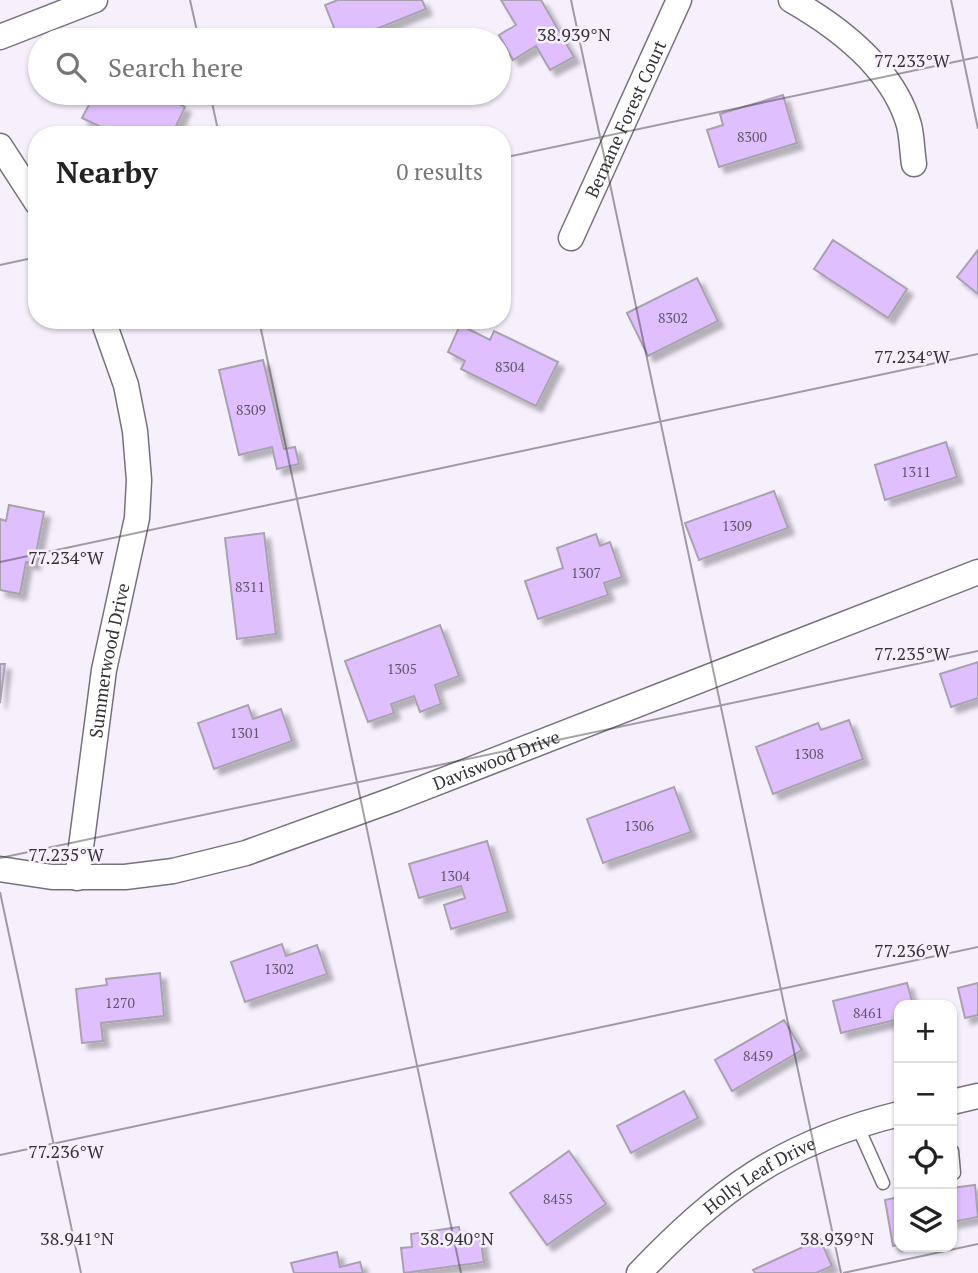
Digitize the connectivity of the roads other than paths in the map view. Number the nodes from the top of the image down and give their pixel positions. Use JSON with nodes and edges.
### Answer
{"nodes":[{"id":1,"x":95,"y":0,"type":"edge"},
{"id":2,"x":679,"y":0,"type":"edge"},
{"id":3,"x":791,"y":0,"type":"edge"},
{"id":4,"x":0,"y":37,"type":"edge"},
{"id":5,"x":0,"y":146,"type":"edge"},
{"id":6,"x":914,"y":164,"type":"dead end"},
{"id":7,"x":28,"y":189,"type":"edge"},
{"id":8,"x":571,"y":238,"type":"dead end"},
{"id":9,"x":106,"y":329,"type":"edge"},
{"id":10,"x":978,"y":572,"type":"edge"},
{"id":11,"x":0,"y":869,"type":"edge"},
{"id":12,"x":77,"y":878,"type":"junction"},
{"id":13,"x":978,"y":1096,"type":"edge"},
{"id":14,"x":957,"y":1101,"type":"edge"},
{"id":15,"x":894,"y":1115,"type":"edge"},
{"id":16,"x":857,"y":1124,"type":"junction"},
{"id":17,"x":883,"y":1182,"type":"dead end"},
{"id":18,"x":639,"y":1273,"type":"edge"}],
"edges":[{"from":1,"to":4,"type":"street"},
{"from":2,"to":8,"type":"street","name":"Bernane Forest Court"},
{"from":3,"to":6,"type":"street"},
{"from":5,"to":7,"type":"street"},
{"from":9,"to":12,"type":"street","name":"Summerwood Drive"},
{"from":10,"to":12,"type":"street","name":"Daviswood Drive"},
{"from":11,"to":12,"type":"street","name":"Daviswood Drive"},
{"from":13,"to":14,"type":"street"},
{"from":15,"to":16,"type":"street","name":"Holly Leaf Drive"},
{"from":16,"to":17,"type":"lane"},
{"from":16,"to":18,"type":"street","name":"Holly Leaf Drive"}]}
